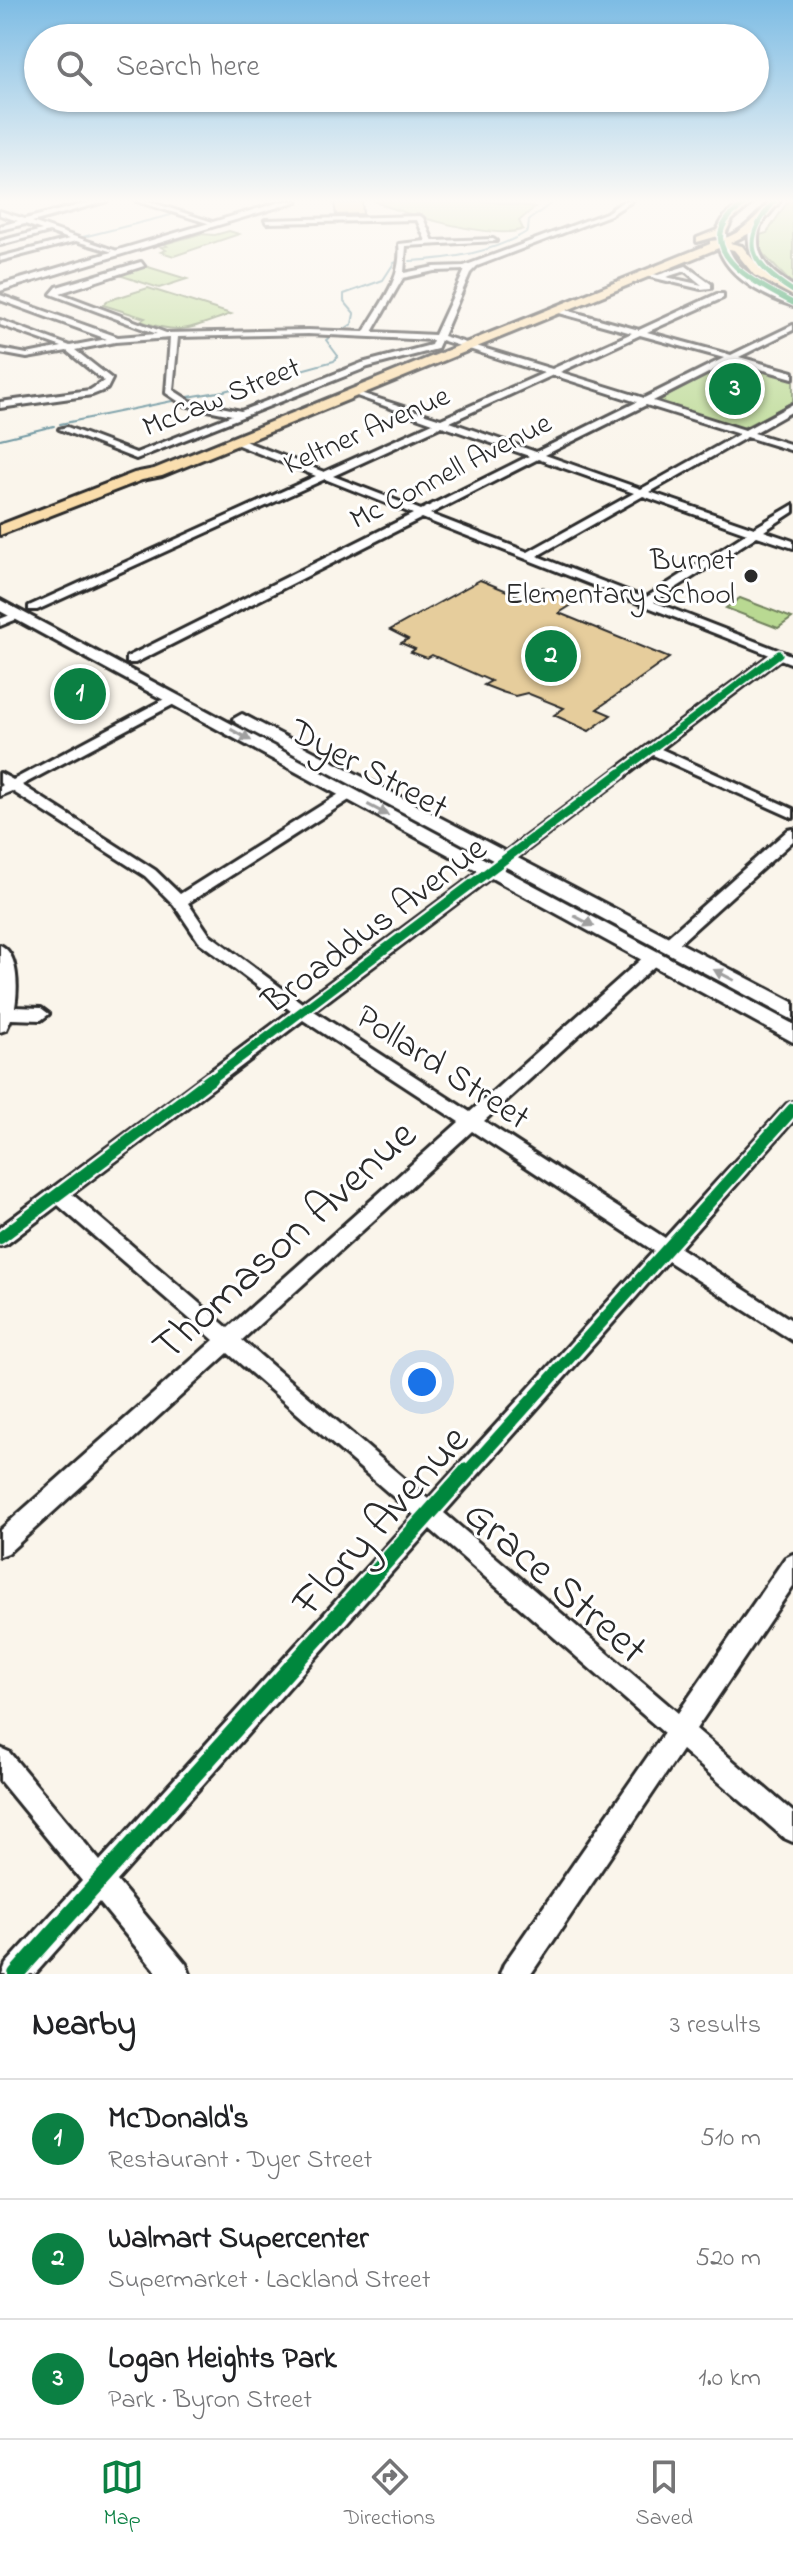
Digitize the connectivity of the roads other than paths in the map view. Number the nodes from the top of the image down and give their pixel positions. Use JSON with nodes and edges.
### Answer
{"nodes":[{"id":1,"x":56,"y":293,"type":"edge"},
{"id":2,"x":391,"y":293,"type":"edge"},
{"id":3,"x":458,"y":293,"type":"edge"},
{"id":4,"x":594,"y":293,"type":"edge"},
{"id":5,"x":774,"y":293,"type":"edge"},
{"id":6,"x":720,"y":296,"type":"dead end"},
{"id":7,"x":0,"y":297,"type":"edge"},
{"id":8,"x":793,"y":303,"type":"edge"},
{"id":9,"x":555,"y":309,"type":"junction"},
{"id":10,"x":67,"y":321,"type":"junction"},
{"id":11,"x":0,"y":322,"type":"edge"},
{"id":12,"x":793,"y":327,"type":"edge"},
{"id":13,"x":640,"y":333,"type":"junction"},
{"id":14,"x":367,"y":334,"type":"junction"},
{"id":15,"x":174,"y":335,"type":"junction"},
{"id":16,"x":163,"y":336,"type":"junction"},
{"id":17,"x":41,"y":337,"type":"junction"},
{"id":18,"x":439,"y":338,"type":"junction"},
{"id":19,"x":115,"y":340,"type":"junction"},
{"id":20,"x":466,"y":346,"type":"junction"},
{"id":21,"x":68,"y":347,"type":"junction"},
{"id":22,"x":0,"y":351,"type":"edge"},
{"id":23,"x":731,"y":358,"type":"junction"},
{"id":24,"x":550,"y":373,"type":"junction"},
{"id":25,"x":793,"y":375,"type":"edge"},
{"id":26,"x":354,"y":392,"type":"junction"},
{"id":27,"x":643,"y":402,"type":"junction"},
{"id":28,"x":0,"y":405,"type":"edge"},
{"id":29,"x":793,"y":407,"type":"edge"},
{"id":30,"x":241,"y":414,"type":"junction"},
{"id":31,"x":441,"y":423,"type":"junction"},
{"id":32,"x":64,"y":429,"type":"dead end"},
{"id":33,"x":746,"y":434,"type":"junction"},
{"id":34,"x":236,"y":441,"type":"junction"},
{"id":35,"x":793,"y":448,"type":"edge"},
{"id":36,"x":537,"y":456,"type":"junction"},
{"id":37,"x":157,"y":473,"type":"junction"},
{"id":38,"x":324,"y":476,"type":"junction"},
{"id":39,"x":642,"y":492,"type":"junction"},
{"id":40,"x":793,"y":508,"type":"edge"},
{"id":41,"x":422,"y":514,"type":"junction"},
{"id":42,"x":0,"y":530,"type":"edge"},
{"id":43,"x":756,"y":532,"type":"junction"},
{"id":44,"x":0,"y":541,"type":"edge"},
{"id":45,"x":793,"y":545,"type":"edge"},
{"id":46,"x":529,"y":556,"type":"junction"},
{"id":47,"x":0,"y":591,"type":"edge"},
{"id":48,"x":646,"y":602,"type":"junction"},
{"id":49,"x":0,"y":605,"type":"edge"},
{"id":50,"x":26,"y":612,"type":"junction"},
{"id":51,"x":0,"y":623,"type":"edge"},
{"id":52,"x":86,"y":651,"type":"junction"},
{"id":53,"x":779,"y":654,"type":"junction"},
{"id":54,"x":131,"y":660,"type":"junction"},
{"id":55,"x":793,"y":660,"type":"edge"},
{"id":56,"x":174,"y":699,"type":"junction"},
{"id":57,"x":226,"y":711,"type":"junction"},
{"id":58,"x":652,"y":750,"type":"junction"},
{"id":59,"x":0,"y":777,"type":"edge"},
{"id":60,"x":7,"y":789,"type":"edge"},
{"id":61,"x":357,"y":789,"type":"junction"},
{"id":62,"x":793,"y":814,"type":"edge"},
{"id":63,"x":793,"y":833,"type":"edge"},
{"id":64,"x":498,"y":865,"type":"junction"},
{"id":65,"x":179,"y":902,"type":"junction"},
{"id":66,"x":0,"y":950,"type":"edge"},
{"id":67,"x":660,"y":952,"type":"junction"},
{"id":68,"x":302,"y":1011,"type":"junction"},
{"id":69,"x":793,"y":1012,"type":"edge"},
{"id":70,"x":41,"y":1014,"type":"dead end"},
{"id":71,"x":759,"y":1015,"type":"junction"},
{"id":72,"x":2,"y":1019,"type":"edge"},
{"id":73,"x":793,"y":1023,"type":"edge"},
{"id":74,"x":793,"y":1034,"type":"edge"},
{"id":75,"x":793,"y":1109,"type":"edge"},
{"id":76,"x":472,"y":1121,"type":"junction"},
{"id":77,"x":59,"y":1194,"type":"junction"},
{"id":78,"x":0,"y":1238,"type":"edge"},
{"id":79,"x":666,"y":1251,"type":"junction"},
{"id":80,"x":793,"y":1332,"type":"edge"},
{"id":81,"x":228,"y":1340,"type":"junction"},
{"id":82,"x":429,"y":1514,"type":"junction"},
{"id":83,"x":0,"y":1545,"type":"edge"},
{"id":84,"x":793,"y":1566,"type":"edge"},
{"id":85,"x":680,"y":1731,"type":"junction"},
{"id":86,"x":0,"y":1761,"type":"edge"},
{"id":87,"x":793,"y":1829,"type":"edge"},
{"id":88,"x":99,"y":1881,"type":"junction"},
{"id":89,"x":16,"y":1974,"type":"edge"},
{"id":90,"x":176,"y":1974,"type":"edge"},
{"id":91,"x":514,"y":1974,"type":"edge"}],
"edges":[{"from":1,"to":16,"type":"street"},
{"from":2,"to":14,"type":"street"},
{"from":3,"to":18,"type":"street"},
{"from":4,"to":9,"type":"main road"},
{"from":5,"to":8,"type":"main road"},
{"from":6,"to":13,"type":"street","name":"Keltner Avenue"},
{"from":7,"to":10,"type":"street"},
{"from":9,"to":13,"type":"street"},
{"from":9,"to":20,"type":"main road"},
{"from":10,"to":17,"type":"street"},
{"from":10,"to":19,"type":"street"},
{"from":11,"to":17,"type":"street"},
{"from":12,"to":23,"type":"street","name":"Mc Connell Avenue"},
{"from":13,"to":23,"type":"street"},
{"from":13,"to":24,"type":"street","name":"Keltner Avenue"},
{"from":14,"to":15,"type":"street"},
{"from":14,"to":18,"type":"street"},
{"from":15,"to":16,"type":"street"},
{"from":15,"to":30,"type":"street"},
{"from":16,"to":19,"type":"street"},
{"from":17,"to":21,"type":"street"},
{"from":18,"to":20,"type":"street"},
{"from":18,"to":30,"type":"street","name":"McCaw Street"},
{"from":19,"to":21,"type":"street"},
{"from":20,"to":24,"type":"street"},
{"from":20,"to":26,"type":"main road"},
{"from":21,"to":22,"type":"street"},
{"from":21,"to":28,"type":"street"},
{"from":23,"to":25,"type":"street"},
{"from":23,"to":27,"type":"street","name":"Mc Connell Avenue"},
{"from":24,"to":27,"type":"street"},
{"from":24,"to":31,"type":"street","name":"Keltner Avenue"},
{"from":26,"to":31,"type":"street"},
{"from":26,"to":34,"type":"main road"},
{"from":27,"to":33,"type":"street"},
{"from":27,"to":36,"type":"street","name":"Mc Connell Avenue"},
{"from":29,"to":33,"type":"street"},
{"from":30,"to":32,"type":"street","name":"McCaw Street"},
{"from":31,"to":36,"type":"street"},
{"from":31,"to":38,"type":"street","name":"Keltner Avenue"},
{"from":33,"to":35,"type":"street"},
{"from":33,"to":39,"type":"street"},
{"from":34,"to":37,"type":"main road"},
{"from":34,"to":38,"type":"street"},
{"from":36,"to":39,"type":"street"},
{"from":36,"to":41,"type":"street","name":"Mc Connell Avenue"},
{"from":37,"to":42,"type":"main road"},
{"from":37,"to":44,"type":"main road"},
{"from":38,"to":41,"type":"street"},
{"from":38,"to":50,"type":"street","name":"Keltner Avenue"},
{"from":39,"to":43,"type":"street"},
{"from":39,"to":46,"type":"street"},
{"from":40,"to":43,"type":"street"},
{"from":41,"to":46,"type":"street"},
{"from":41,"to":54,"type":"street","name":"Mc Connell Avenue"},
{"from":43,"to":45,"type":"street"},
{"from":43,"to":48,"type":"street"},
{"from":46,"to":48,"type":"street"},
{"from":47,"to":50,"type":"main road","name":"Dyer Street"},
{"from":48,"to":53,"type":"street"},
{"from":49,"to":50,"type":"main road","name":"Dyer Street"},
{"from":50,"to":51,"type":"street","name":"Keltner Avenue"},
{"from":50,"to":52,"type":"main road","name":"Dyer Street"},
{"from":50,"to":54,"type":"main road","name":"Dyer Street"},
{"from":52,"to":54,"type":"main road"},
{"from":52,"to":56,"type":"main road","name":"Dyer Street"},
{"from":53,"to":55,"type":"street"},
{"from":53,"to":58,"type":"street","name":"Broaddus Avenue"},
{"from":54,"to":57,"type":"main road","name":"Dyer Street"},
{"from":56,"to":57,"type":"main road"},
{"from":56,"to":60,"type":"street"},
{"from":56,"to":61,"type":"main road","name":"Dyer Street","one_way":true},
{"from":57,"to":61,"type":"main road","name":"Dyer Street"},
{"from":58,"to":62,"type":"street"},
{"from":58,"to":64,"type":"street","name":"Broaddus Avenue"},
{"from":59,"to":60,"type":"street","name":"Pollard Street"},
{"from":60,"to":65,"type":"street","name":"Pollard Street"},
{"from":61,"to":64,"type":"main road","name":"Dyer Street"},
{"from":61,"to":65,"type":"street"},
{"from":63,"to":67,"type":"street","name":"Thomason Avenue"},
{"from":64,"to":67,"type":"main road","name":"Dyer Street"},
{"from":64,"to":68,"type":"street","name":"Broaddus Avenue"},
{"from":65,"to":68,"type":"street","name":"Pollard Street"},
{"from":66,"to":72,"type":"street"},
{"from":69,"to":67,"type":"main road","name":"Dyer Street","one_way":true},
{"from":67,"to":71,"type":"main road","name":"Dyer Street"},
{"from":67,"to":76,"type":"street","name":"Thomason Avenue"},
{"from":68,"to":76,"type":"street","name":"Pollard Street"},
{"from":68,"to":77,"type":"street","name":"Broaddus Avenue"},
{"from":70,"to":72,"type":"street"},
{"from":71,"to":73,"type":"main road"},
{"from":71,"to":74,"type":"main road","name":"Dyer Street"},
{"from":75,"to":79,"type":"street","name":"Flory Avenue"},
{"from":76,"to":79,"type":"street","name":"Pollard Street"},
{"from":76,"to":81,"type":"street","name":"Thomason Avenue"},
{"from":77,"to":78,"type":"street","name":"Broaddus Avenue"},
{"from":77,"to":81,"type":"street","name":"Grace Street"},
{"from":79,"to":80,"type":"street","name":"Pollard Street"},
{"from":79,"to":82,"type":"street","name":"Flory Avenue"},
{"from":81,"to":82,"type":"street","name":"Grace Street"},
{"from":81,"to":83,"type":"street","name":"Thomason Avenue"},
{"from":82,"to":85,"type":"street","name":"Grace Street"},
{"from":82,"to":88,"type":"street","name":"Flory Avenue"},
{"from":84,"to":85,"type":"street"},
{"from":85,"to":87,"type":"street","name":"Grace Street"},
{"from":85,"to":91,"type":"street"},
{"from":86,"to":88,"type":"street"},
{"from":88,"to":89,"type":"street","name":"Flory Avenue"},
{"from":88,"to":90,"type":"street"}]}
